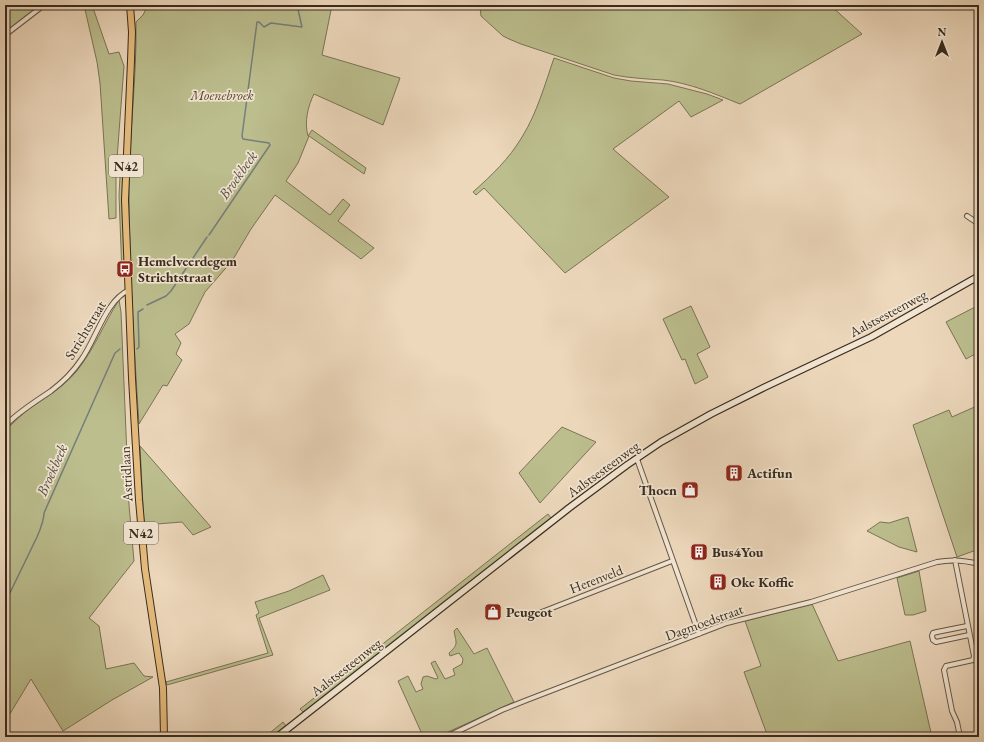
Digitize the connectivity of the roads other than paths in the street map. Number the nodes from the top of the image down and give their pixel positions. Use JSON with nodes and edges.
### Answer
{"nodes":[{"id":1,"x":44,"y":5,"type":"edge"},
{"id":2,"x":130,"y":5,"type":"edge"},
{"id":3,"x":5,"y":35,"type":"edge"},
{"id":4,"x":967,"y":216,"type":"dead end"},
{"id":5,"x":979,"y":224,"type":"edge"},
{"id":6,"x":979,"y":276,"type":"edge"},
{"id":7,"x":129,"y":290,"type":"junction"},
{"id":8,"x":5,"y":426,"type":"edge"},
{"id":9,"x":637,"y":458,"type":"junction"},
{"id":10,"x":955,"y":560,"type":"junction"},
{"id":11,"x":672,"y":561,"type":"junction"},
{"id":12,"x":979,"y":564,"type":"edge"},
{"id":13,"x":529,"y":617,"type":"dead end"},
{"id":14,"x":967,"y":626,"type":"junction"},
{"id":15,"x":699,"y":634,"type":"junction"},
{"id":16,"x":969,"y":635,"type":"junction"},
{"id":17,"x":164,"y":737,"type":"edge"},
{"id":18,"x":277,"y":737,"type":"edge"},
{"id":19,"x":446,"y":737,"type":"edge"},
{"id":20,"x":960,"y":737,"type":"edge"}],
"edges":[{"from":1,"to":3,"type":"street"},
{"from":2,"to":7,"type":"main road","number":"N42"},
{"from":4,"to":5,"type":"street"},
{"from":6,"to":9,"type":"main road","name":"Aalstsesteenweg"},
{"from":7,"to":8,"type":"street","name":"Strichtstraat"},
{"from":7,"to":17,"type":"main road","name":"Astridlaan","number":"N42"},
{"from":9,"to":11,"type":"street"},
{"from":9,"to":18,"type":"main road","name":"Aalstsesteenweg"},
{"from":10,"to":12,"type":"street","name":"Dagmoedstraat"},
{"from":10,"to":14,"type":"street"},
{"from":10,"to":15,"type":"street","name":"Dagmoedstraat"},
{"from":11,"to":13,"type":"street","name":"Herenveld"},
{"from":11,"to":15,"type":"street"},
{"from":14,"to":16,"type":"street"},
{"from":14,"to":16,"type":"street"},
{"from":15,"to":19,"type":"street","name":"Dagmoedstraat"},
{"from":16,"to":20,"type":"street"}]}
